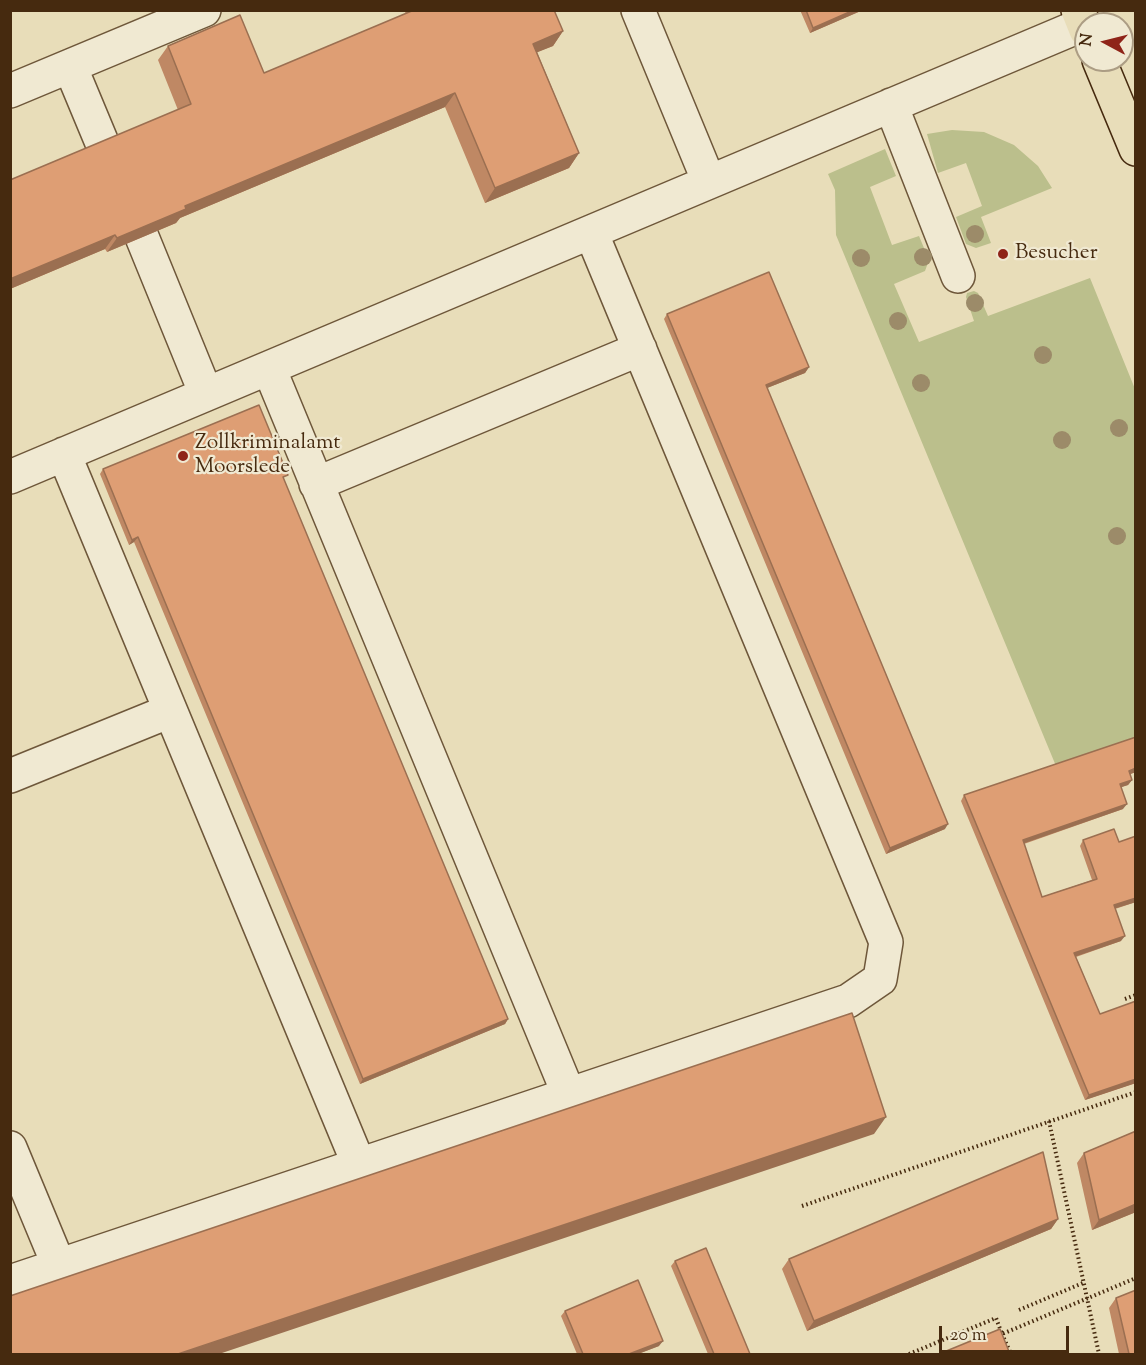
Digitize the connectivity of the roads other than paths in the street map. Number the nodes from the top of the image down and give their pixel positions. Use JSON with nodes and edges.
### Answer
{"nodes":[{"id":1,"x":204,"y":10,"type":"edge"},
{"id":2,"x":638,"y":10,"type":"edge"},
{"id":3,"x":1074,"y":25,"type":"edge"},
{"id":4,"x":70,"y":66,"type":"junction"},
{"id":5,"x":1103,"y":72,"type":"edge"},
{"id":6,"x":10,"y":92,"type":"edge"},
{"id":7,"x":891,"y":105,"type":"junction"},
{"id":8,"x":1136,"y":149,"type":"edge"},
{"id":9,"x":105,"y":150,"type":"edge"},
{"id":10,"x":709,"y":182,"type":"junction"},
{"id":11,"x":591,"y":232,"type":"junction"},
{"id":12,"x":142,"y":237,"type":"edge"},
{"id":13,"x":958,"y":276,"type":"dead end"},
{"id":14,"x":640,"y":349,"type":"junction"},
{"id":15,"x":268,"y":368,"type":"junction"},
{"id":16,"x":206,"y":394,"type":"junction"},
{"id":17,"x":64,"y":454,"type":"junction"},
{"id":18,"x":10,"y":477,"type":"edge"},
{"id":19,"x":316,"y":484,"type":"junction"},
{"id":20,"x":170,"y":711,"type":"junction"},
{"id":21,"x":10,"y":776,"type":"edge"},
{"id":22,"x":568,"y":1095,"type":"junction"},
{"id":23,"x":10,"y":1148,"type":"edge"},
{"id":24,"x":359,"y":1165,"type":"junction"},
{"id":25,"x":59,"y":1266,"type":"junction"},
{"id":26,"x":10,"y":1282,"type":"edge"}],
"edges":[{"from":1,"to":4,"type":"lane"},
{"from":2,"to":10,"type":"lane"},
{"from":3,"to":7,"type":"lane"},
{"from":4,"to":6,"type":"lane"},
{"from":4,"to":9,"type":"lane"},
{"from":5,"to":8,"type":"main road"},
{"from":7,"to":10,"type":"lane"},
{"from":7,"to":13,"type":"lane"},
{"from":10,"to":11,"type":"lane"},
{"from":11,"to":14,"type":"lane"},
{"from":11,"to":15,"type":"lane"},
{"from":12,"to":16,"type":"lane"},
{"from":14,"to":19,"type":"lane"},
{"from":14,"to":22,"type":"lane"},
{"from":15,"to":16,"type":"lane"},
{"from":15,"to":19,"type":"lane"},
{"from":16,"to":17,"type":"lane"},
{"from":17,"to":18,"type":"lane"},
{"from":17,"to":20,"type":"lane"},
{"from":19,"to":22,"type":"lane"},
{"from":20,"to":21,"type":"lane"},
{"from":20,"to":24,"type":"lane"},
{"from":22,"to":24,"type":"lane"},
{"from":23,"to":25,"type":"lane"},
{"from":24,"to":25,"type":"lane"},
{"from":25,"to":26,"type":"lane"}]}
